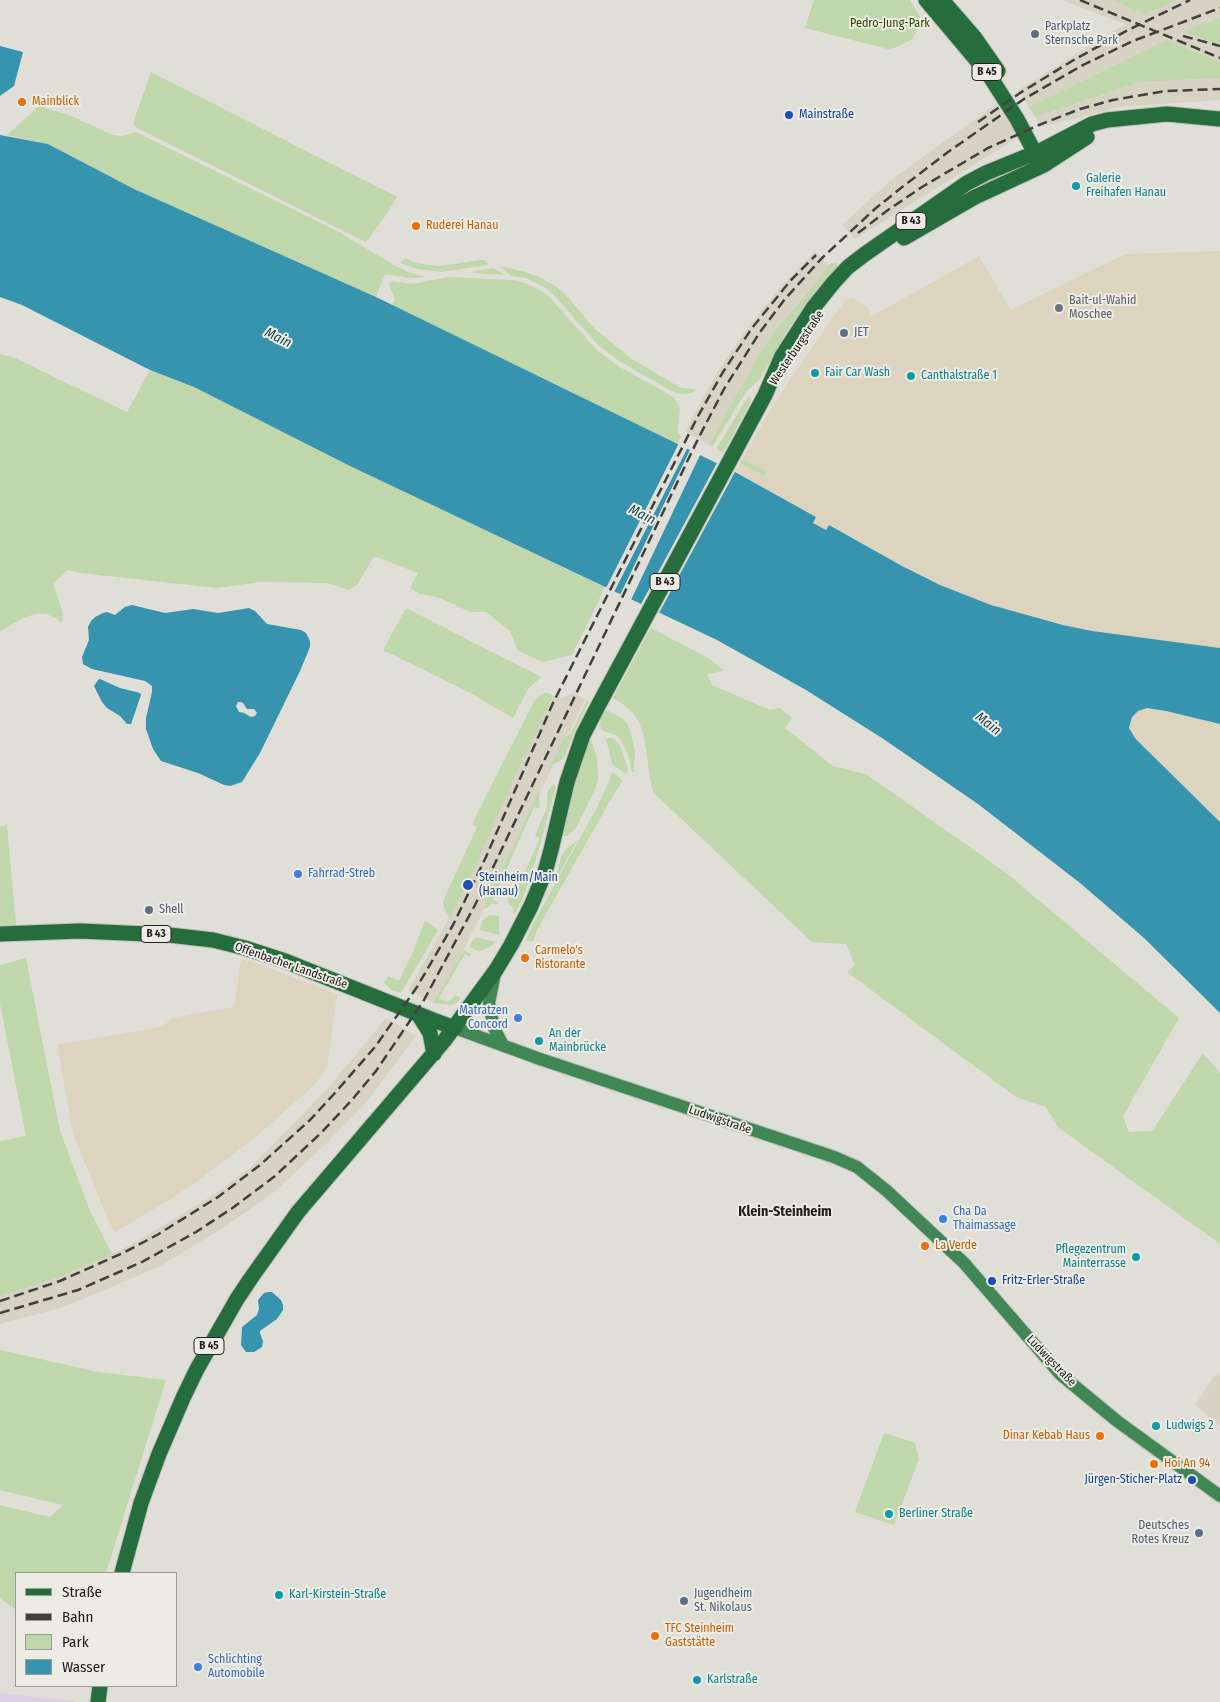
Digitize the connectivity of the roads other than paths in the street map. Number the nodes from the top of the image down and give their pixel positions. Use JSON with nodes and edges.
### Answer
{"nodes":[{"id":1,"x":926,"y":0,"type":"edge"},
{"id":2,"x":942,"y":0,"type":"edge"},
{"id":3,"x":1220,"y":119,"type":"edge"},
{"id":4,"x":1040,"y":156,"type":"junction"},
{"id":5,"x":0,"y":934,"type":"edge"},
{"id":6,"x":496,"y":970,"type":"junction"},
{"id":7,"x":418,"y":1014,"type":"junction"},
{"id":8,"x":455,"y":1028,"type":"junction"},
{"id":9,"x":503,"y":1045,"type":"junction"},
{"id":10,"x":434,"y":1054,"type":"junction"},
{"id":11,"x":1220,"y":1496,"type":"edge"},
{"id":12,"x":122,"y":1572,"type":"edge"},
{"id":13,"x":100,"y":1687,"type":"edge"},
{"id":14,"x":98,"y":1702,"type":"edge"}],
"edges":[{"from":1,"to":4,"type":"main road","number":"B 45"},
{"from":2,"to":4,"type":"main road","number":"B 45"},
{"from":3,"to":4,"type":"main road","name":"Westerburgstraße","number":"B 43"},
{"from":4,"to":6,"type":"main road","name":"Westerburgstraße","number":"B 43"},
{"from":5,"to":7,"type":"main road","name":"Offenbacher Landstraße","number":"B 43"},
{"from":6,"to":8,"type":"main road","number":"B 43"},
{"from":6,"to":9,"type":"main road"},
{"from":7,"to":8,"type":"main road","name":"Offenbacher Landstraße","number":"B 43"},
{"from":7,"to":10,"type":"main road"},
{"from":8,"to":9,"type":"main road","name":"Ludwigstraße"},
{"from":8,"to":10,"type":"main road","number":"B 45"},
{"from":9,"to":11,"type":"main road","name":"Ludwigstraße"},
{"from":10,"to":12,"type":"main road","number":"B 45"},
{"from":13,"to":14,"type":"main road"}]}
